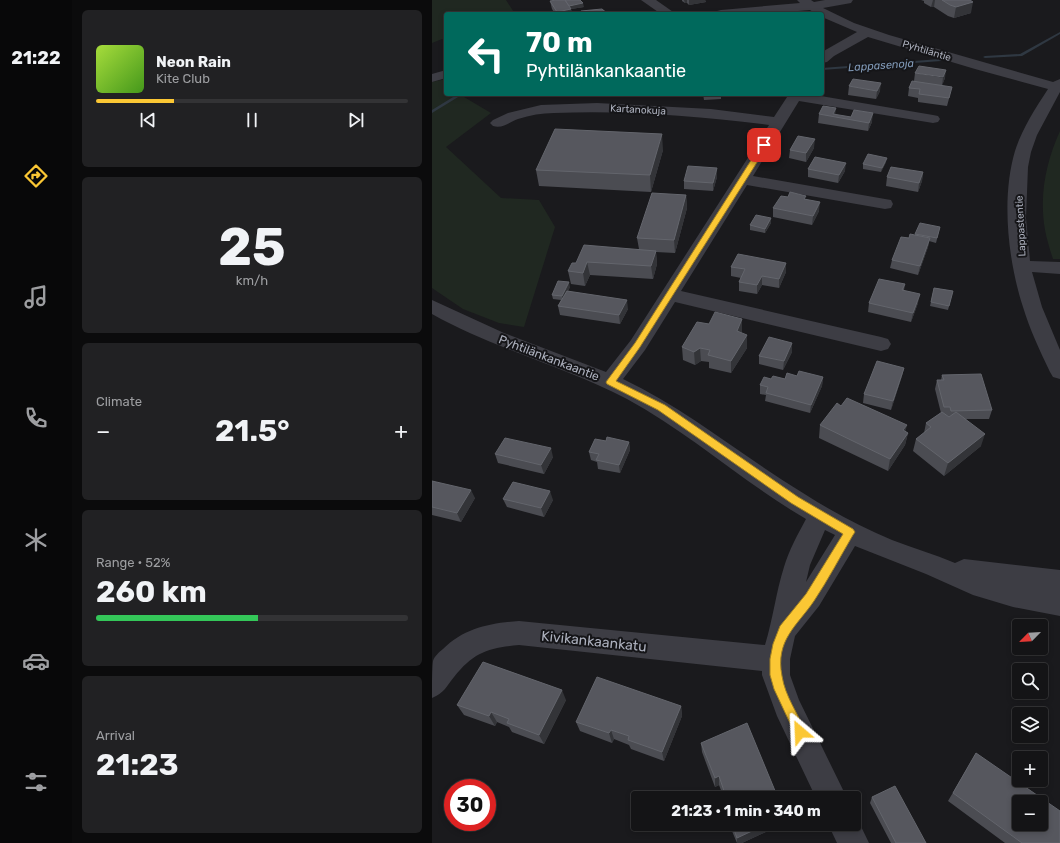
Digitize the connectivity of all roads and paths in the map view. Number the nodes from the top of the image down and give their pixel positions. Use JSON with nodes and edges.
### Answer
{"nodes":[{"id":1,"x":647,"y":0,"type":"edge"},
{"id":2,"x":847,"y":0,"type":"edge"},
{"id":3,"x":807,"y":3,"type":"edge"},
{"id":4,"x":667,"y":12,"type":"edge"},
{"id":5,"x":737,"y":12,"type":"edge"},
{"id":6,"x":821,"y":12,"type":"edge"},
{"id":7,"x":824,"y":14,"type":"edge"},
{"id":8,"x":868,"y":32,"type":"junction"},
{"id":9,"x":824,"y":57,"type":"edge"},
{"id":10,"x":444,"y":75,"type":"edge"},
{"id":11,"x":432,"y":78,"type":"edge"},
{"id":12,"x":1058,"y":85,"type":"edge"},
{"id":13,"x":795,"y":96,"type":"edge"},
{"id":14,"x":801,"y":96,"type":"edge"},
{"id":15,"x":933,"y":120,"type":"dead end"},
{"id":16,"x":779,"y":122,"type":"junction"},
{"id":17,"x":498,"y":123,"type":"dead end"},
{"id":18,"x":743,"y":179,"type":"junction"},
{"id":19,"x":885,"y":204,"type":"dead end"},
{"id":20,"x":1022,"y":266,"type":"junction"},
{"id":21,"x":1060,"y":268,"type":"edge"},
{"id":22,"x":670,"y":295,"type":"junction"},
{"id":23,"x":432,"y":306,"type":"edge"},
{"id":24,"x":881,"y":344,"type":"dead end"},
{"id":25,"x":1060,"y":372,"type":"edge"},
{"id":26,"x":610,"y":382,"type":"junction"},
{"id":27,"x":820,"y":515,"type":"junction"},
{"id":28,"x":850,"y":532,"type":"junction"},
{"id":29,"x":935,"y":566,"type":"junction"},
{"id":30,"x":1060,"y":580,"type":"edge"},
{"id":31,"x":1060,"y":604,"type":"edge"},
{"id":32,"x":784,"y":629,"type":"junction"},
{"id":33,"x":776,"y":659,"type":"junction"},
{"id":34,"x":432,"y":684,"type":"edge"},
{"id":35,"x":829,"y":791,"type":"edge"},
{"id":36,"x":847,"y":831,"type":"edge"},
{"id":37,"x":853,"y":843,"type":"edge"}],
"edges":[{"from":1,"to":4,"type":"street"},
{"from":2,"to":3,"type":"street"},
{"from":3,"to":5,"type":"street"},
{"from":3,"to":6,"type":"street","name":"Pyhtiläntie"},
{"from":7,"to":8,"type":"street","name":"Pyhtiläntie"},
{"from":8,"to":9,"type":"street"},
{"from":8,"to":12,"type":"street","name":"Pyhtiläntie"},
{"from":10,"to":11,"type":"street"},
{"from":12,"to":20,"type":"street","name":"Lappastentie"},
{"from":13,"to":16,"type":"street"},
{"from":14,"to":15,"type":"street"},
{"from":16,"to":17,"type":"street","name":"Kartanokuja"},
{"from":16,"to":18,"type":"street"},
{"from":18,"to":19,"type":"street"},
{"from":18,"to":22,"type":"street"},
{"from":20,"to":21,"type":"street"},
{"from":20,"to":25,"type":"street","name":"Lappastentie"},
{"from":22,"to":24,"type":"street"},
{"from":22,"to":26,"type":"street"},
{"from":23,"to":26,"type":"street","name":"Pyhtilänkankaantie"},
{"from":26,"to":27,"type":"street","name":"Pyhtilänkankaantie"},
{"from":27,"to":28,"type":"street","name":"Pyhtilänkankaantie"},
{"from":27,"to":32,"type":"street"},
{"from":28,"to":29,"type":"street","name":"Pyhtilänkankaantie"},
{"from":28,"to":32,"type":"street"},
{"from":29,"to":30,"type":"street","name":"Pyhtilänkankaantie"},
{"from":29,"to":31,"type":"street","name":"Pyhtilänkankaantie"},
{"from":32,"to":33,"type":"street"},
{"from":33,"to":34,"type":"street","name":"Kivikankaankatu"},
{"from":33,"to":35,"type":"street"},
{"from":36,"to":37,"type":"street"}]}
